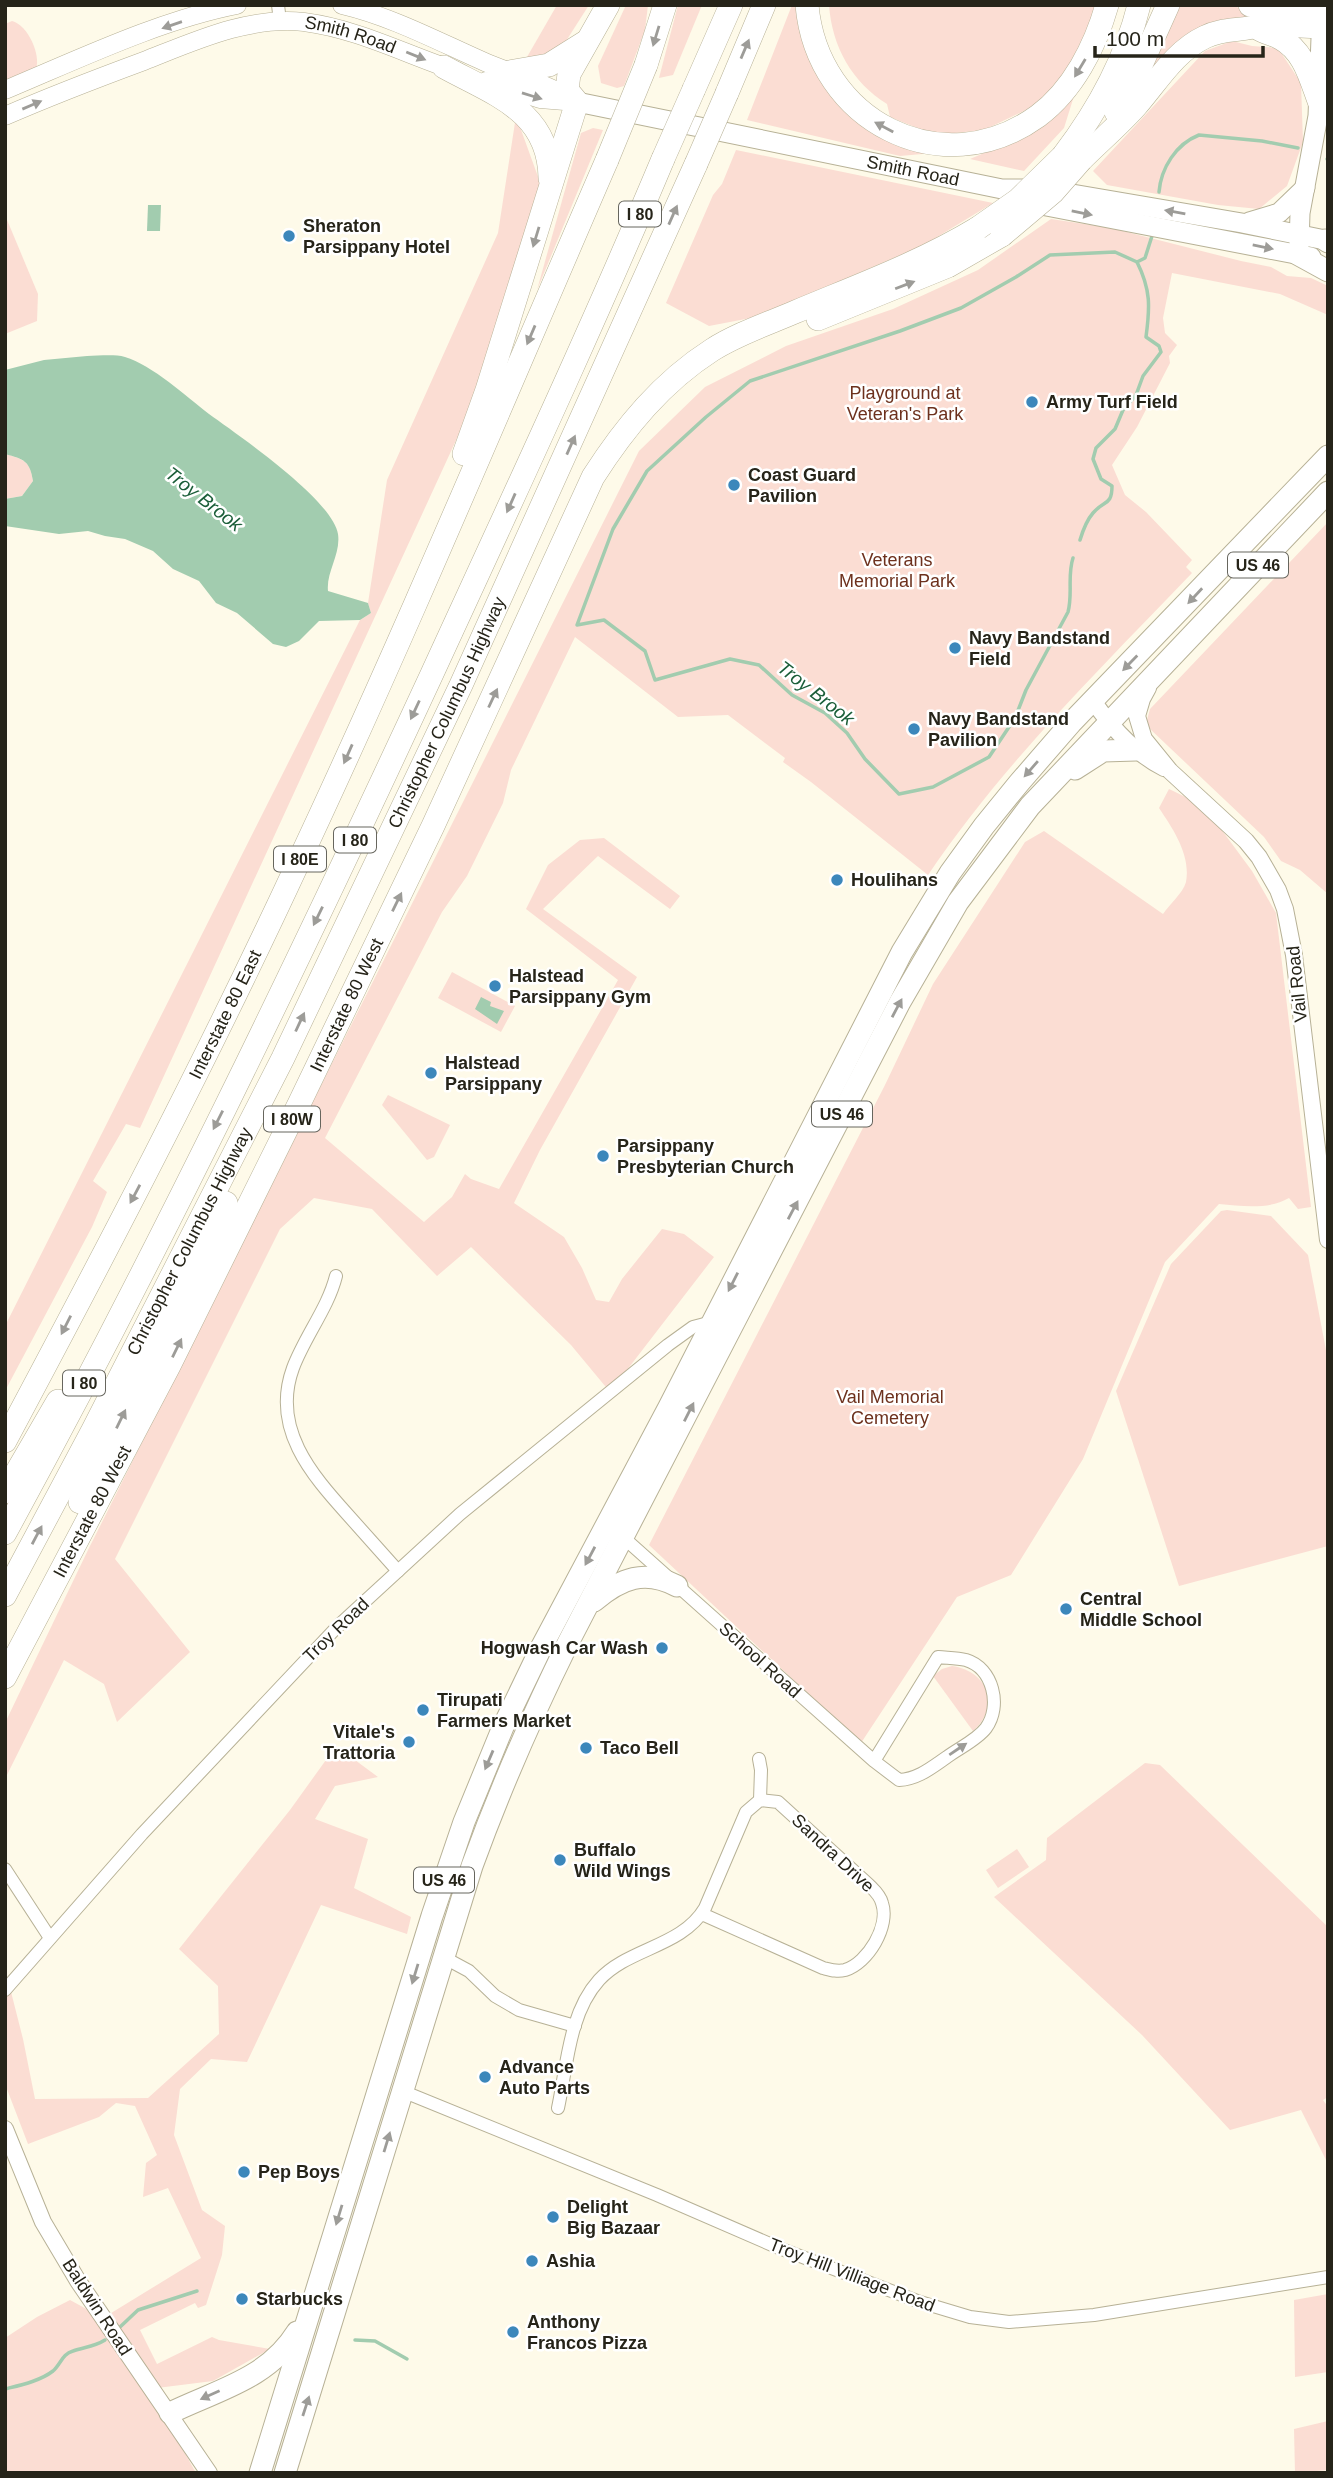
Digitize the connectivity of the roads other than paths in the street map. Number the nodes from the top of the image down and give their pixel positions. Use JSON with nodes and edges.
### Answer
{"nodes":[{"id":1,"x":237,"y":5,"type":"edge"},
{"id":2,"x":342,"y":5,"type":"edge"},
{"id":3,"x":376,"y":5,"type":"edge"},
{"id":4,"x":608,"y":5,"type":"edge"},
{"id":5,"x":665,"y":5,"type":"edge"},
{"id":6,"x":731,"y":5,"type":"edge"},
{"id":7,"x":764,"y":5,"type":"edge"},
{"id":8,"x":807,"y":5,"type":"edge"},
{"id":9,"x":1107,"y":5,"type":"edge"},
{"id":10,"x":1139,"y":5,"type":"edge"},
{"id":11,"x":1168,"y":5,"type":"edge"},
{"id":12,"x":1281,"y":7,"type":"edge"},
{"id":13,"x":279,"y":13,"type":"edge"},
{"id":14,"x":1322,"y":14,"type":"edge"},
{"id":15,"x":1253,"y":16,"type":"edge"},
{"id":16,"x":392,"y":21,"type":"junction"},
{"id":17,"x":587,"y":41,"type":"junction"},
{"id":18,"x":444,"y":67,"type":"junction"},
{"id":19,"x":509,"y":72,"type":"junction"},
{"id":20,"x":5,"y":90,"type":"edge"},
{"id":21,"x":1319,"y":101,"type":"junction"},
{"id":22,"x":577,"y":102,"type":"junction"},
{"id":23,"x":5,"y":116,"type":"edge"},
{"id":24,"x":1072,"y":158,"type":"junction"},
{"id":25,"x":1306,"y":187,"type":"junction"},
{"id":26,"x":1002,"y":189,"type":"junction"},
{"id":27,"x":549,"y":195,"type":"junction"},
{"id":28,"x":1242,"y":223,"type":"junction"},
{"id":29,"x":1299,"y":245,"type":"junction"},
{"id":30,"x":1327,"y":246,"type":"edge"},
{"id":31,"x":1328,"y":271,"type":"edge"},
{"id":32,"x":1327,"y":461,"type":"edge"},
{"id":33,"x":1328,"y":492,"type":"edge"},
{"id":34,"x":578,"y":514,"type":"junction"},
{"id":35,"x":425,"y":580,"type":"junction"},
{"id":36,"x":1189,"y":637,"type":"junction"},
{"id":37,"x":1157,"y":671,"type":"junction"},
{"id":38,"x":1093,"y":701,"type":"junction"},
{"id":39,"x":1108,"y":722,"type":"junction"},
{"id":40,"x":1136,"y":750,"type":"junction"},
{"id":41,"x":1170,"y":771,"type":"junction"},
{"id":42,"x":1030,"y":806,"type":"junction"},
{"id":43,"x":283,"y":1058,"type":"junction"},
{"id":44,"x":161,"y":1233,"type":"junction"},
{"id":45,"x":1328,"y":1240,"type":"edge"},
{"id":46,"x":336,"y":1276,"type":"dead end"},
{"id":47,"x":712,"y":1322,"type":"junction"},
{"id":48,"x":669,"y":1407,"type":"junction"},
{"id":49,"x":5,"y":1441,"type":"edge"},
{"id":50,"x":5,"y":1492,"type":"edge"},
{"id":51,"x":5,"y":1533,"type":"edge"},
{"id":52,"x":624,"y":1538,"type":"junction"},
{"id":53,"x":398,"y":1571,"type":"junction"},
{"id":54,"x":677,"y":1586,"type":"junction"},
{"id":55,"x":5,"y":1595,"type":"edge"},
{"id":56,"x":590,"y":1605,"type":"junction"},
{"id":57,"x":5,"y":1656,"type":"edge"},
{"id":58,"x":5,"y":1677,"type":"edge"},
{"id":59,"x":759,"y":1759,"type":"dead end"},
{"id":60,"x":874,"y":1761,"type":"junction"},
{"id":61,"x":760,"y":1800,"type":"junction"},
{"id":62,"x":5,"y":1869,"type":"edge"},
{"id":63,"x":702,"y":1914,"type":"junction"},
{"id":64,"x":50,"y":1938,"type":"junction"},
{"id":65,"x":443,"y":1957,"type":"junction"},
{"id":66,"x":5,"y":1990,"type":"edge"},
{"id":67,"x":575,"y":2026,"type":"junction"},
{"id":68,"x":402,"y":2091,"type":"junction"},
{"id":69,"x":558,"y":2108,"type":"dead end"},
{"id":70,"x":5,"y":2129,"type":"edge"},
{"id":71,"x":1328,"y":2277,"type":"edge"},
{"id":72,"x":310,"y":2312,"type":"junction"},
{"id":73,"x":170,"y":2413,"type":"junction"},
{"id":74,"x":209,"y":2473,"type":"edge"},
{"id":75,"x":260,"y":2473,"type":"edge"},
{"id":76,"x":285,"y":2473,"type":"edge"}],
"edges":[{"from":1,"to":20,"type":"main road","one_way":true},
{"from":2,"to":16,"type":"main road","name":"Smith Road"},
{"from":3,"to":16,"type":"street"},
{"from":4,"to":17,"type":"highway"},
{"from":5,"to":35,"type":"highway","name":"Interstate 80 East","one_way":true,"bridge":true},
{"from":6,"to":44,"type":"highway","name":"Christopher Columbus Highway","number":"I 80","one_way":true,"bridge":true},
{"from":43,"to":7,"type":"highway","name":"Christopher Columbus Highway","number":"I 80","one_way":true,"bridge":true},
{"from":9,"to":8,"type":"highway","one_way":true},
{"from":10,"to":24,"type":"highway"},
{"from":11,"to":24,"type":"highway"},
{"from":12,"to":14,"type":"highway"},
{"from":12,"to":15,"type":"highway"},
{"from":13,"to":18,"type":"main road","name":"Smith Road","one_way":true},
{"from":23,"to":13,"type":"main road","name":"Smith Road","one_way":true},
{"from":14,"to":15,"type":"highway"},
{"from":14,"to":21,"type":"main road"},
{"from":15,"to":21,"type":"highway"},
{"from":15,"to":24,"type":"highway"},
{"from":16,"to":19,"type":"main road","name":"Smith Road"},
{"from":17,"to":19,"type":"highway"},
{"from":17,"to":22,"type":"highway"},
{"from":18,"to":22,"type":"main road","name":"Smith Road","one_way":true},
{"from":18,"to":27,"type":"highway"},
{"from":19,"to":22,"type":"main road","name":"Smith Road"},
{"from":21,"to":25,"type":"main road"},
{"from":22,"to":26,"type":"main road","name":"Smith Road"},
{"from":22,"to":27,"type":"highway"},
{"from":24,"to":34,"type":"highway","bridge":true},
{"from":34,"to":24,"type":"highway","one_way":true,"bridge":true},
{"from":25,"to":28,"type":"main road"},
{"from":25,"to":29,"type":"main road"},
{"from":28,"to":26,"type":"main road","name":"Smith Road","one_way":true},
{"from":26,"to":29,"type":"main road","name":"Smith Road","one_way":true},
{"from":27,"to":35,"type":"highway","one_way":true},
{"from":28,"to":29,"type":"main road","name":"Smith Road"},
{"from":29,"to":30,"type":"main road","name":"Smith Road"},
{"from":29,"to":31,"type":"highway"},
{"from":32,"to":36,"type":"highway"},
{"from":32,"to":38,"type":"highway","number":"US 46","one_way":true},
{"from":33,"to":36,"type":"highway","number":"US 46"},
{"from":58,"to":34,"type":"highway","name":"Interstate 80 West","number":"I 80W","one_way":true},
{"from":35,"to":49,"type":"highway","name":"Interstate 80 East","number":"I 80E","one_way":true},
{"from":36,"to":37,"type":"highway","number":"US 46"},
{"from":37,"to":39,"type":"highway","number":"US 46"},
{"from":37,"to":41,"type":"street","name":"Vail Road"},
{"from":38,"to":39,"type":"street","name":"Vail Road"},
{"from":38,"to":47,"type":"highway","number":"US 46","one_way":true},
{"from":39,"to":40,"type":"street","name":"Vail Road"},
{"from":39,"to":42,"type":"highway","number":"US 46"},
{"from":40,"to":41,"type":"street","name":"Vail Road"},
{"from":40,"to":42,"type":"highway"},
{"from":41,"to":45,"type":"street","name":"Vail Road"},
{"from":52,"to":42,"type":"highway","number":"US 46","one_way":true},
{"from":55,"to":43,"type":"highway","name":"Christopher Columbus Highway","number":"I 80","one_way":true},
{"from":57,"to":43,"type":"highway","one_way":true},
{"from":44,"to":50,"type":"highway"},
{"from":44,"to":51,"type":"highway","name":"Christopher Columbus Highway","number":"I 80"},
{"from":46,"to":53,"type":"street"},
{"from":47,"to":48,"type":"highway","number":"US 46"},
{"from":47,"to":53,"type":"street","name":"Troy Road"},
{"from":48,"to":52,"type":"highway"},
{"from":48,"to":72,"type":"highway","number":"US 46","one_way":true},
{"from":52,"to":54,"type":"street","name":"School Road"},
{"from":52,"to":56,"type":"highway","number":"US 46"},
{"from":53,"to":64,"type":"street","name":"Troy Road"},
{"from":54,"to":56,"type":"highway"},
{"from":54,"to":60,"type":"street","name":"School Road"},
{"from":56,"to":65,"type":"highway","number":"US 46"},
{"from":59,"to":61,"type":"street"},
{"from":60,"to":60,"type":"street","name":"School Road","one_way":true},
{"from":61,"to":63,"type":"street"},
{"from":61,"to":63,"type":"street","name":"Sandra Drive"},
{"from":62,"to":64,"type":"street"},
{"from":63,"to":67,"type":"street"},
{"from":64,"to":66,"type":"street","name":"Troy Road"},
{"from":65,"to":67,"type":"street"},
{"from":65,"to":68,"type":"highway","number":"US 46"},
{"from":67,"to":69,"type":"street"},
{"from":68,"to":71,"type":"street","name":"Troy Hill Villiage Road"},
{"from":76,"to":68,"type":"highway","number":"US 46","one_way":true},
{"from":70,"to":73,"type":"street","name":"Baldwin Road"},
{"from":72,"to":73,"type":"highway","one_way":true},
{"from":72,"to":75,"type":"highway","number":"US 46"},
{"from":73,"to":74,"type":"street","name":"Baldwin Road"}]}
